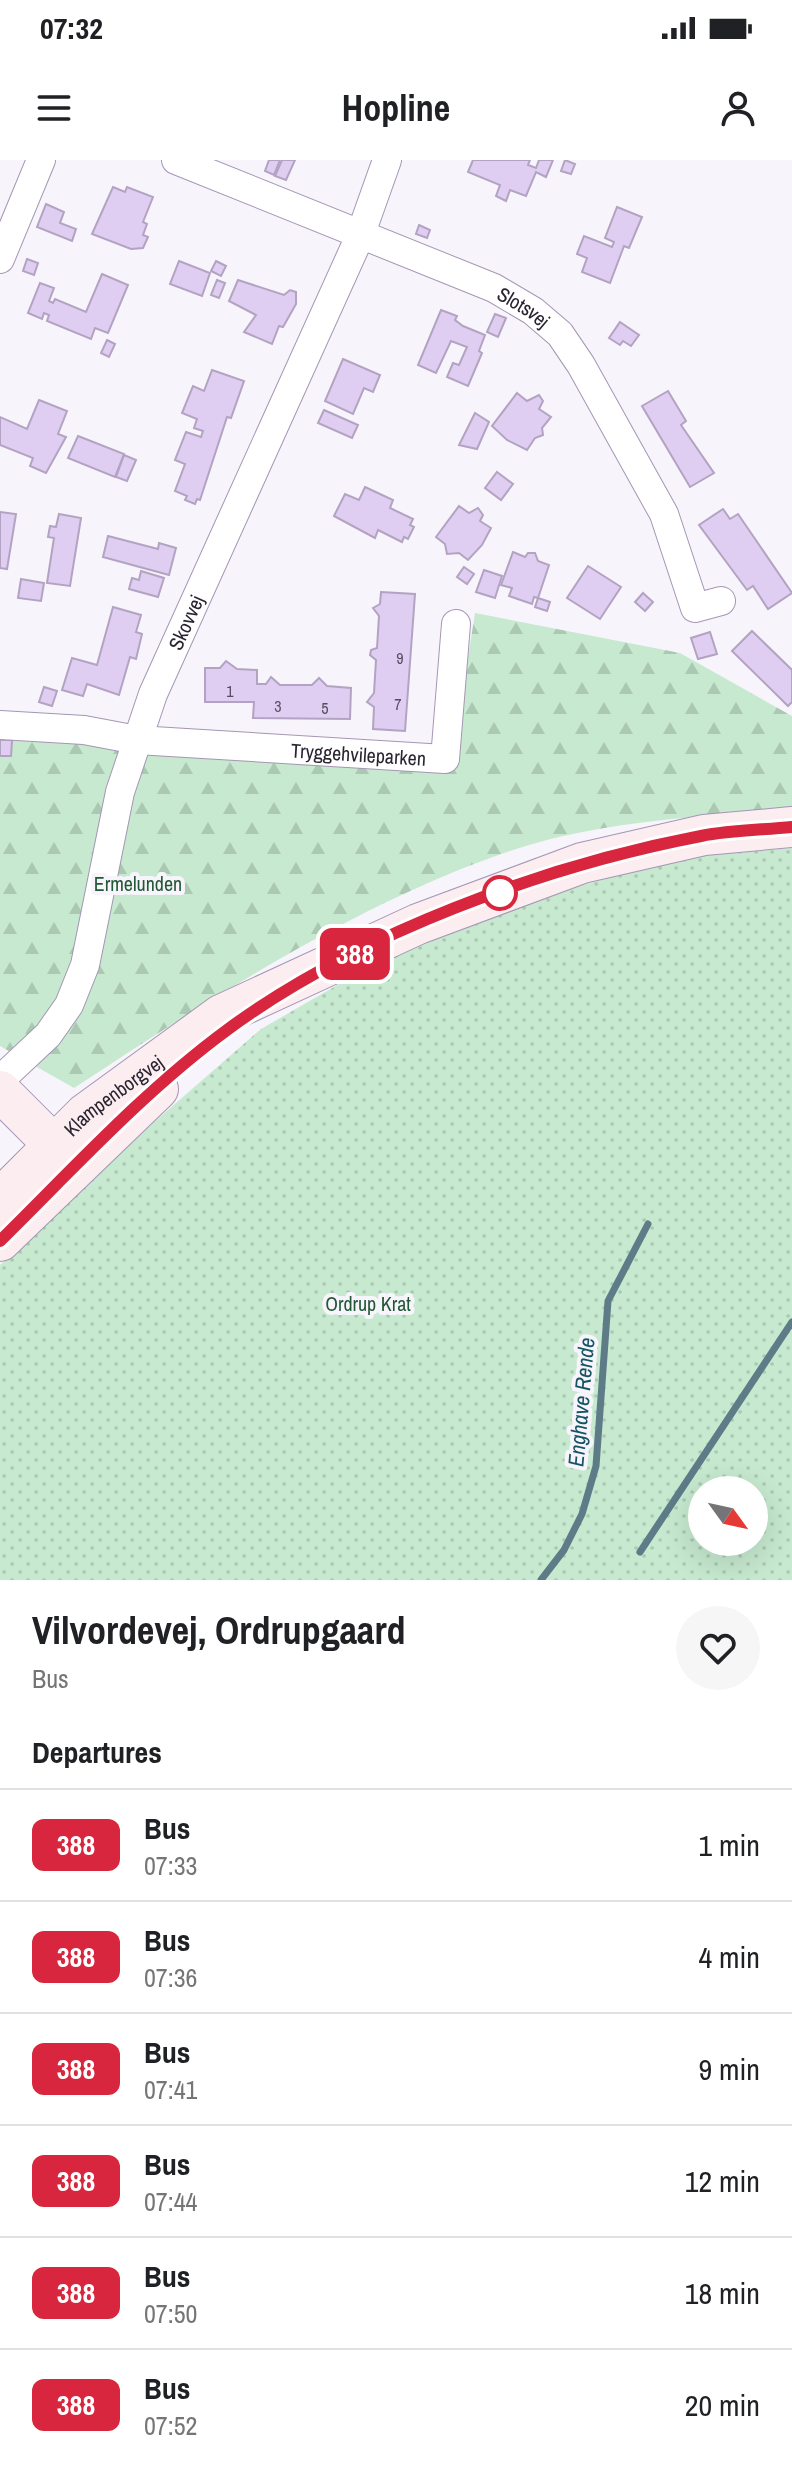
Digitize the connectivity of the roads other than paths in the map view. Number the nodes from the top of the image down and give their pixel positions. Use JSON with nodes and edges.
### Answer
{"nodes":[{"id":1,"x":41,"y":160,"type":"edge"},
{"id":2,"x":176,"y":160,"type":"edge"},
{"id":3,"x":387,"y":160,"type":"edge"},
{"id":4,"x":360,"y":236,"type":"junction"},
{"id":5,"x":0,"y":259,"type":"edge"},
{"id":6,"x":721,"y":601,"type":"dead end"},
{"id":7,"x":456,"y":624,"type":"dead end"},
{"id":8,"x":0,"y":725,"type":"edge"},
{"id":9,"x":137,"y":740,"type":"junction"},
{"id":10,"x":792,"y":827,"type":"edge"},
{"id":11,"x":0,"y":1080,"type":"edge"},
{"id":12,"x":0,"y":1091,"type":"edge"},
{"id":13,"x":64,"y":1155,"type":"junction"},
{"id":14,"x":0,"y":1199,"type":"edge"},
{"id":15,"x":0,"y":1241,"type":"edge"}],
"edges":[{"from":1,"to":5,"type":"street"},
{"from":2,"to":4,"type":"street","name":"Slotsvej"},
{"from":3,"to":4,"type":"street","name":"Skovvej"},
{"from":4,"to":6,"type":"street","name":"Slotsvej"},
{"from":4,"to":9,"type":"street","name":"Skovvej"},
{"from":7,"to":9,"type":"street","name":"Tryggehvileparken"},
{"from":8,"to":9,"type":"street"},
{"from":9,"to":11,"type":"street","name":"Skovvej"},
{"from":10,"to":13,"type":"street","name":"Klampenborgvej"},
{"from":12,"to":13,"type":"street"},
{"from":13,"to":14,"type":"street","name":"Klampenborgvej"},
{"from":13,"to":15,"type":"street","name":"Klampenborgvej"}]}
